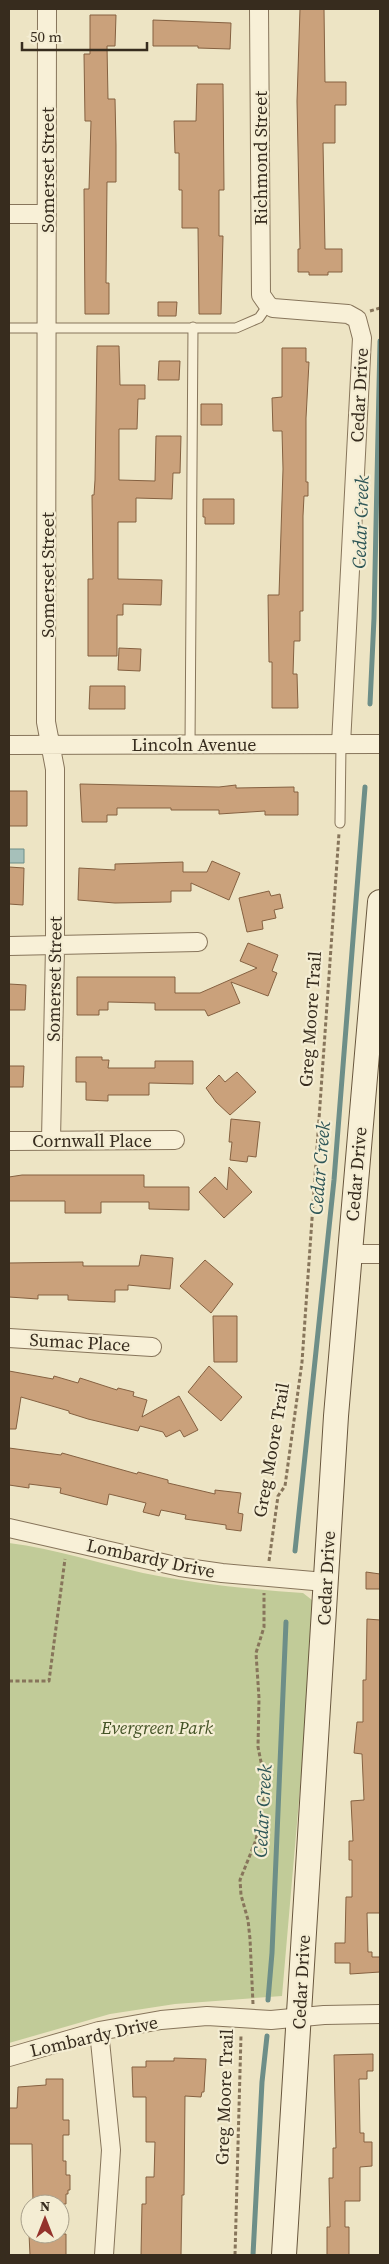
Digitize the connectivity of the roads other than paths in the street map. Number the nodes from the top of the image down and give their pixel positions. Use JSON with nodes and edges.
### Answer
{"nodes":[{"id":1,"x":47,"y":9,"type":"edge"},
{"id":2,"x":259,"y":9,"type":"edge"},
{"id":3,"x":9,"y":214,"type":"edge"},
{"id":4,"x":47,"y":214,"type":"junction"},
{"id":5,"x":268,"y":305,"type":"junction"},
{"id":6,"x":193,"y":327,"type":"junction"},
{"id":7,"x":9,"y":328,"type":"edge"},
{"id":8,"x":48,"y":328,"type":"junction"},
{"id":9,"x":190,"y":744,"type":"junction"},
{"id":10,"x":341,"y":744,"type":"junction"},
{"id":11,"x":380,"y":744,"type":"edge"},
{"id":12,"x":9,"y":745,"type":"edge"},
{"id":13,"x":50,"y":745,"type":"junction"},
{"id":14,"x":340,"y":823,"type":"road end"},
{"id":15,"x":380,"y":902,"type":"edge"},
{"id":16,"x":198,"y":942,"type":"dead end"},
{"id":17,"x":9,"y":946,"type":"edge"},
{"id":18,"x":55,"y":946,"type":"junction"},
{"id":19,"x":51,"y":1140,"type":"junction"},
{"id":20,"x":175,"y":1140,"type":"dead end"},
{"id":21,"x":9,"y":1141,"type":"edge"},
{"id":22,"x":349,"y":1254,"type":"junction"},
{"id":23,"x":380,"y":1254,"type":"edge"},
{"id":24,"x":9,"y":1338,"type":"edge"},
{"id":25,"x":152,"y":1347,"type":"dead end"},
{"id":26,"x":9,"y":1528,"type":"edge"},
{"id":27,"x":325,"y":1582,"type":"junction"},
{"id":28,"x":380,"y":2014,"type":"edge"},
{"id":29,"x":299,"y":2018,"type":"junction"},
{"id":30,"x":99,"y":2031,"type":"junction"},
{"id":31,"x":9,"y":2057,"type":"edge"},
{"id":32,"x":104,"y":2255,"type":"edge"},
{"id":33,"x":284,"y":2255,"type":"edge"}],
"edges":[{"from":1,"to":4,"type":"street","name":"Somerset Street"},
{"from":2,"to":5,"type":"street","name":"Richmond Street"},
{"from":3,"to":4,"type":"street"},
{"from":4,"to":8,"type":"street","name":"Somerset Street"},
{"from":5,"to":6,"type":"lane"},
{"from":5,"to":10,"type":"street","name":"Cedar Drive"},
{"from":6,"to":8,"type":"lane"},
{"from":6,"to":9,"type":"lane"},
{"from":7,"to":8,"type":"lane"},
{"from":8,"to":13,"type":"street","name":"Somerset Street"},
{"from":9,"to":10,"type":"street","name":"Lincoln Avenue"},
{"from":9,"to":13,"type":"street","name":"Lincoln Avenue"},
{"from":10,"to":11,"type":"street","name":"Lincoln Avenue"},
{"from":10,"to":14,"type":"lane"},
{"from":12,"to":13,"type":"street","name":"Lincoln Avenue"},
{"from":13,"to":18,"type":"street","name":"Somerset Street"},
{"from":15,"to":22,"type":"street","name":"Cedar Drive"},
{"from":16,"to":18,"type":"street"},
{"from":17,"to":18,"type":"street"},
{"from":18,"to":19,"type":"street","name":"Somerset Street"},
{"from":19,"to":20,"type":"street","name":"Cornwall Place"},
{"from":19,"to":21,"type":"street","name":"Cornwall Place"},
{"from":22,"to":23,"type":"street"},
{"from":22,"to":27,"type":"street","name":"Cedar Drive"},
{"from":24,"to":25,"type":"street","name":"Sumac Place"},
{"from":26,"to":27,"type":"street","name":"Lombardy Drive"},
{"from":27,"to":29,"type":"street","name":"Cedar Drive"},
{"from":28,"to":29,"type":"street","name":"Lombardy Drive"},
{"from":29,"to":30,"type":"street","name":"Lombardy Drive"},
{"from":29,"to":33,"type":"street","name":"Cedar Drive"},
{"from":30,"to":31,"type":"street","name":"Lombardy Drive"},
{"from":30,"to":32,"type":"street"}]}
